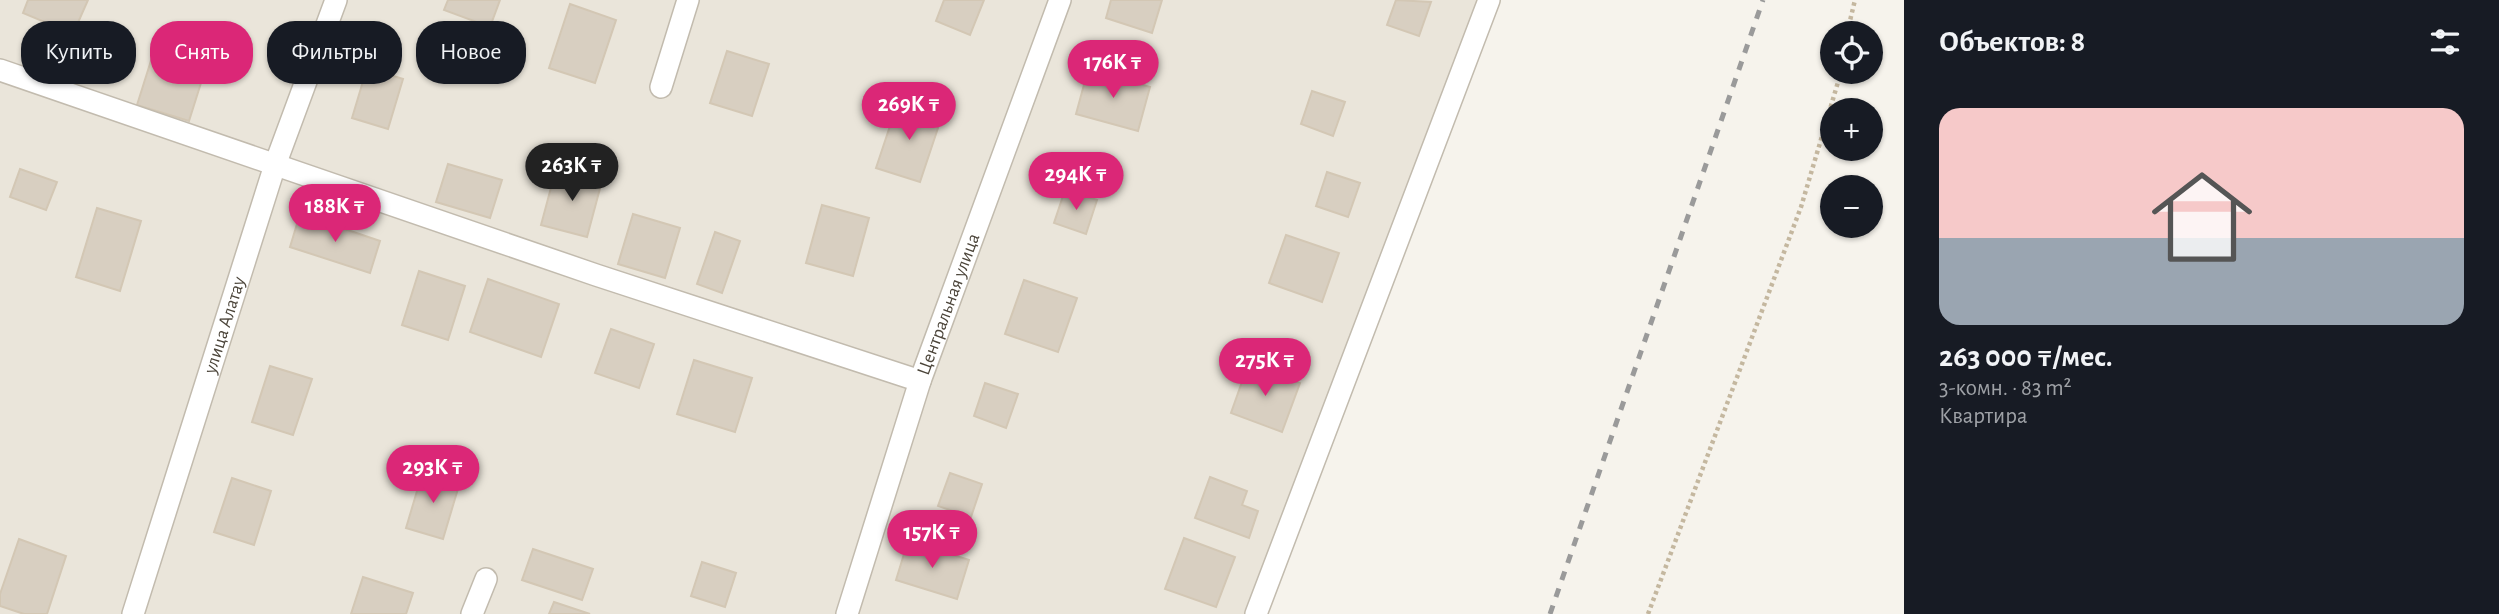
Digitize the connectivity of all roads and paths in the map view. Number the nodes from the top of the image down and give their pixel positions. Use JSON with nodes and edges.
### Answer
{"nodes":[{"id":1,"x":335,"y":0,"type":"edge"},
{"id":2,"x":688,"y":0,"type":"edge"},
{"id":3,"x":1060,"y":0,"type":"edge"},
{"id":4,"x":1489,"y":0,"type":"edge"},
{"id":5,"x":1855,"y":0,"type":"edge"},
{"id":6,"x":1850,"y":21,"type":"edge"},
{"id":7,"x":0,"y":70,"type":"edge"},
{"id":8,"x":1837,"y":84,"type":"edge"},
{"id":9,"x":661,"y":87,"type":"dead end"},
{"id":10,"x":275,"y":165,"type":"junction"},
{"id":11,"x":920,"y":381,"type":"junction"},
{"id":12,"x":486,"y":579,"type":"dead end"},
{"id":13,"x":133,"y":614,"type":"edge"},
{"id":14,"x":472,"y":614,"type":"edge"},
{"id":15,"x":847,"y":614,"type":"edge"},
{"id":16,"x":1256,"y":614,"type":"edge"},
{"id":17,"x":1648,"y":614,"type":"edge"}],
"edges":[{"from":1,"to":10,"type":"street","name":"улица Алатау"},
{"from":2,"to":9,"type":"street"},
{"from":3,"to":11,"type":"street","name":"Центральная улица"},
{"from":4,"to":16,"type":"street"},
{"from":5,"to":6,"type":"path"},
{"from":7,"to":10,"type":"street"},
{"from":8,"to":17,"type":"path"},
{"from":10,"to":11,"type":"street"},
{"from":10,"to":13,"type":"street","name":"улица Алатау"},
{"from":11,"to":15,"type":"street","name":"Центральная улица"},
{"from":12,"to":14,"type":"street"}]}
